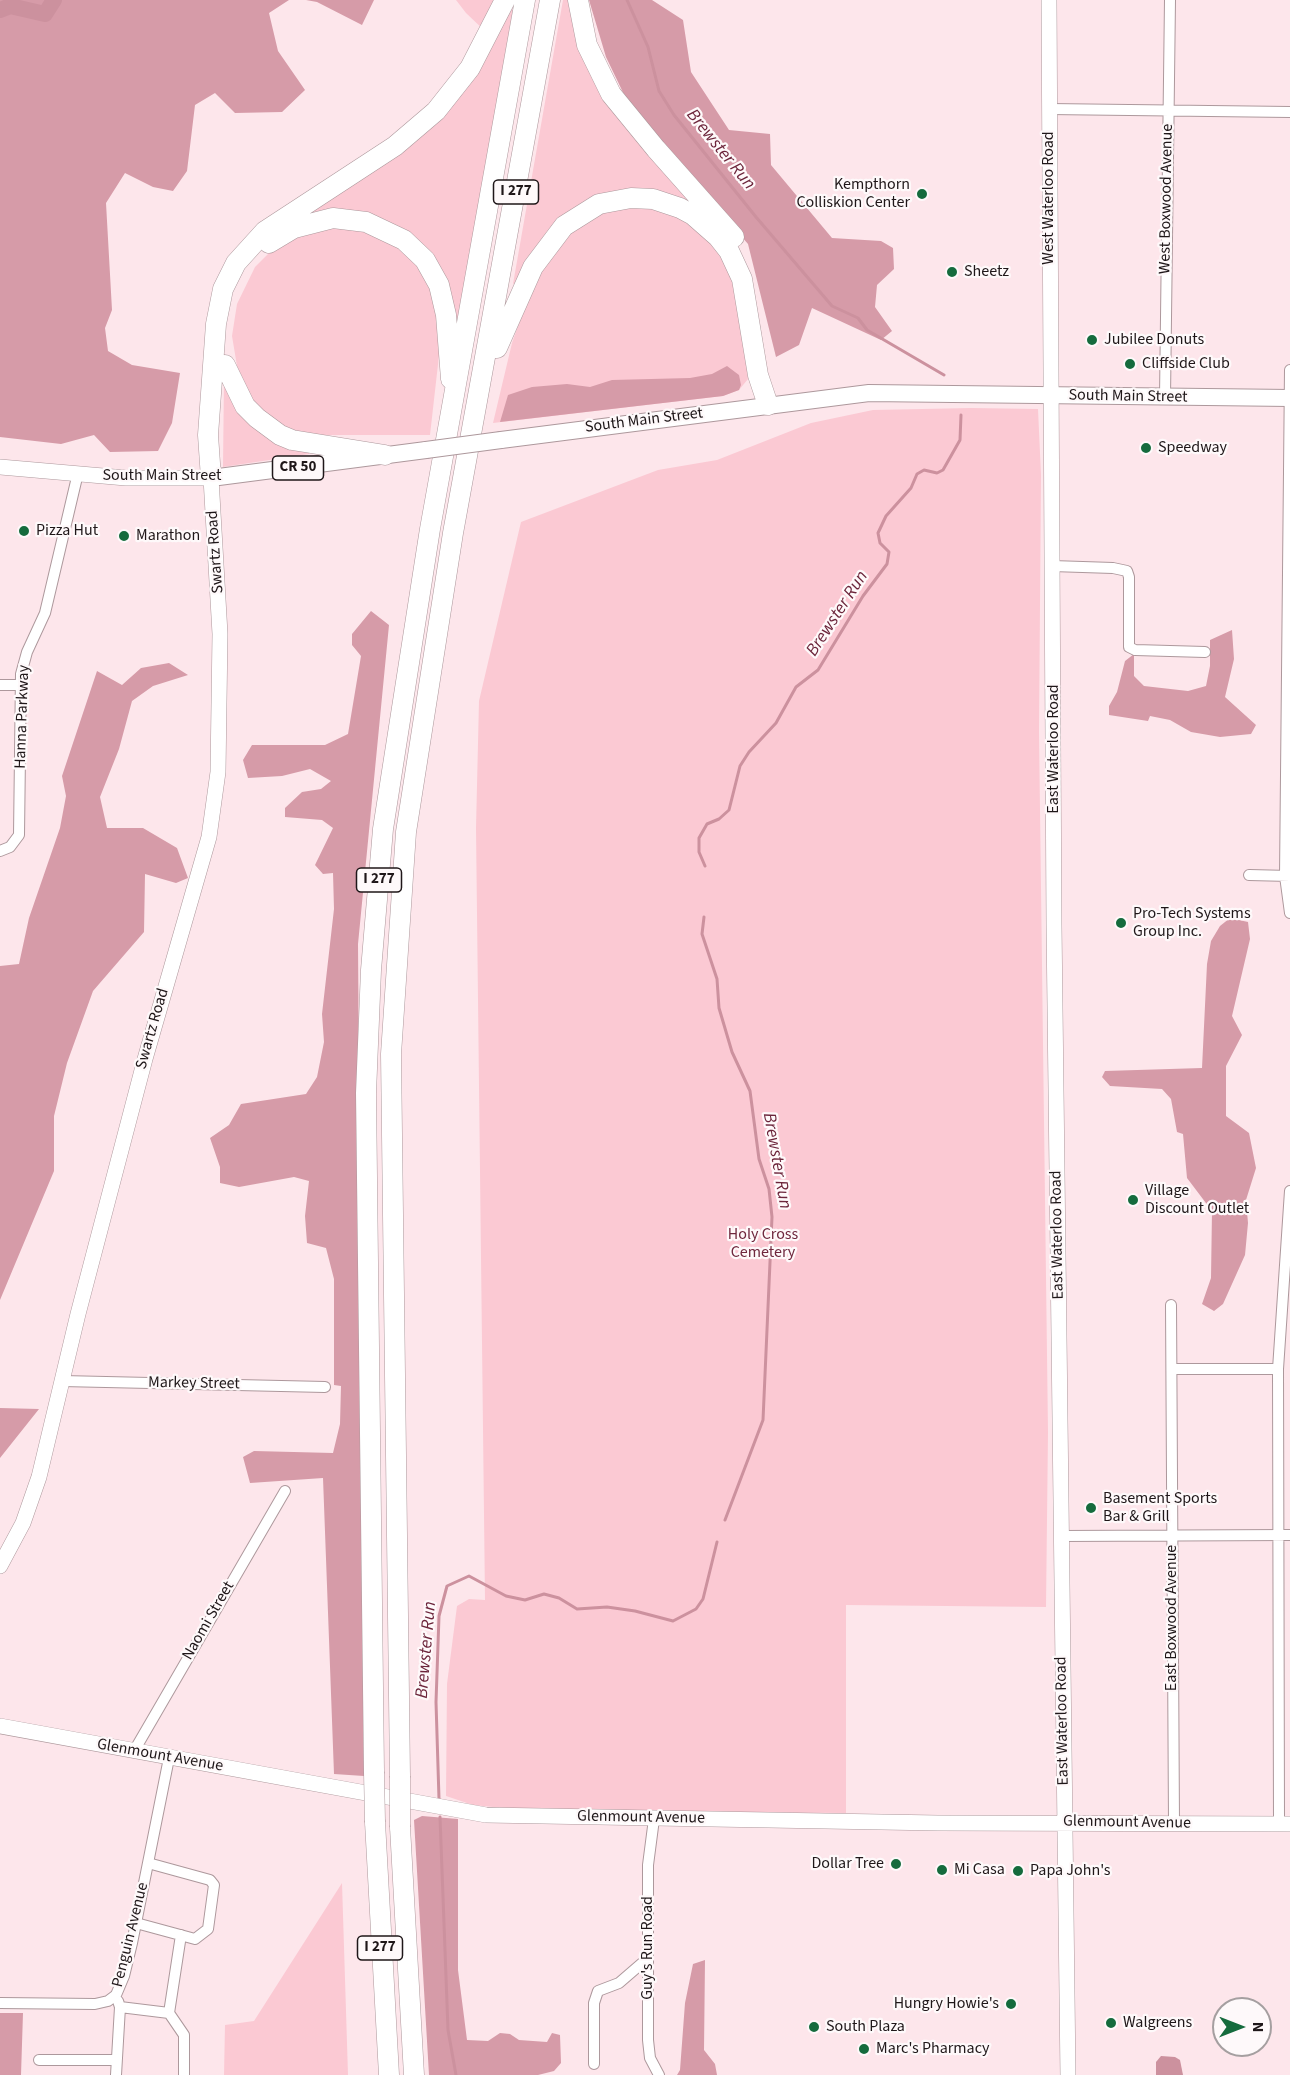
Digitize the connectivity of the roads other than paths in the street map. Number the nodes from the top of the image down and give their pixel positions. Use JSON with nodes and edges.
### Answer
{"nodes":[{"id":1,"x":505,"y":0,"type":"edge"},
{"id":2,"x":525,"y":0,"type":"edge"},
{"id":3,"x":550,"y":0,"type":"edge"},
{"id":4,"x":578,"y":0,"type":"edge"},
{"id":5,"x":1049,"y":0,"type":"edge"},
{"id":6,"x":1170,"y":0,"type":"edge"},
{"id":7,"x":1049,"y":109,"type":"junction"},
{"id":8,"x":1169,"y":110,"type":"junction"},
{"id":9,"x":1290,"y":112,"type":"edge"},
{"id":10,"x":225,"y":365,"type":"junction"},
{"id":11,"x":1290,"y":370,"type":"edge"},
{"id":12,"x":482,"y":384,"type":"junction"},
{"id":13,"x":1050,"y":396,"type":"junction"},
{"id":14,"x":1165,"y":398,"type":"junction"},
{"id":15,"x":1290,"y":398,"type":"edge"},
{"id":16,"x":768,"y":405,"type":"junction"},
{"id":17,"x":453,"y":410,"type":"junction"},
{"id":18,"x":385,"y":455,"type":"junction"},
{"id":19,"x":0,"y":467,"type":"edge"},
{"id":20,"x":78,"y":474,"type":"junction"},
{"id":21,"x":211,"y":478,"type":"junction"},
{"id":22,"x":1052,"y":567,"type":"junction"},
{"id":23,"x":1289,"y":637,"type":"edge"},
{"id":24,"x":1205,"y":652,"type":"dead end"},
{"id":25,"x":0,"y":685,"type":"edge"},
{"id":26,"x":21,"y":685,"type":"junction"},
{"id":27,"x":0,"y":851,"type":"edge"},
{"id":28,"x":1249,"y":875,"type":"dead end"},
{"id":29,"x":1287,"y":876,"type":"edge"},
{"id":30,"x":1290,"y":912,"type":"edge"},
{"id":31,"x":1290,"y":1191,"type":"edge"},
{"id":32,"x":1171,"y":1305,"type":"dead end"},
{"id":33,"x":1285,"y":1324,"type":"edge"},
{"id":34,"x":1172,"y":1368,"type":"junction"},
{"id":35,"x":1278,"y":1369,"type":"junction"},
{"id":36,"x":62,"y":1381,"type":"junction"},
{"id":37,"x":325,"y":1387,"type":"dead end"},
{"id":38,"x":285,"y":1491,"type":"dead end"},
{"id":39,"x":1278,"y":1535,"type":"junction"},
{"id":40,"x":1290,"y":1535,"type":"edge"},
{"id":41,"x":1061,"y":1536,"type":"junction"},
{"id":42,"x":1172,"y":1536,"type":"junction"},
{"id":43,"x":0,"y":1566,"type":"edge"},
{"id":44,"x":0,"y":1726,"type":"edge"},
{"id":45,"x":134,"y":1751,"type":"junction"},
{"id":46,"x":169,"y":1758,"type":"junction"},
{"id":47,"x":654,"y":1819,"type":"junction"},
{"id":48,"x":1065,"y":1823,"type":"junction"},
{"id":49,"x":1174,"y":1823,"type":"junction"},
{"id":50,"x":1284,"y":1824,"type":"edge"},
{"id":51,"x":148,"y":1863,"type":"junction"},
{"id":52,"x":136,"y":1923,"type":"junction"},
{"id":53,"x":181,"y":1935,"type":"junction"},
{"id":54,"x":648,"y":1958,"type":"junction"},
{"id":55,"x":116,"y":1995,"type":"junction"},
{"id":56,"x":0,"y":2003,"type":"edge"},
{"id":57,"x":120,"y":2007,"type":"junction"},
{"id":58,"x":169,"y":2013,"type":"junction"},
{"id":59,"x":39,"y":2060,"type":"dead end"},
{"id":60,"x":116,"y":2060,"type":"junction"},
{"id":61,"x":594,"y":2064,"type":"dead end"},
{"id":62,"x":116,"y":2075,"type":"edge"},
{"id":63,"x":184,"y":2075,"type":"edge"},
{"id":64,"x":389,"y":2075,"type":"edge"},
{"id":65,"x":414,"y":2075,"type":"edge"},
{"id":66,"x":659,"y":2075,"type":"edge"},
{"id":67,"x":1068,"y":2075,"type":"edge"}],
"edges":[{"from":1,"to":21,"type":"highway"},
{"from":2,"to":17,"type":"highway","number":"I 277"},
{"from":3,"to":12,"type":"highway","number":"I 277"},
{"from":4,"to":16,"type":"highway"},
{"from":5,"to":7,"type":"street","name":"West Waterloo Road"},
{"from":6,"to":8,"type":"street","name":"West Boxwood Avenue"},
{"from":7,"to":8,"type":"street"},
{"from":7,"to":13,"type":"street","name":"West Waterloo Road"},
{"from":8,"to":9,"type":"street"},
{"from":8,"to":14,"type":"street","name":"West Boxwood Avenue"},
{"from":10,"to":17,"type":"highway"},
{"from":10,"to":18,"type":"highway"},
{"from":10,"to":21,"type":"highway"},
{"from":11,"to":15,"type":"street"},
{"from":12,"to":16,"type":"highway"},
{"from":12,"to":65,"type":"highway","number":"I 277","bridge":true},
{"from":13,"to":14,"type":"main road","name":"South Main Street"},
{"from":13,"to":16,"type":"main road","name":"South Main Street"},
{"from":13,"to":22,"type":"street","name":"East Waterloo Road"},
{"from":14,"to":15,"type":"main road","name":"South Main Street"},
{"from":15,"to":23,"type":"street"},
{"from":16,"to":18,"type":"main road","name":"South Main Street","number":"CR 50","bridge":true},
{"from":17,"to":64,"type":"highway","number":"I 277","bridge":true},
{"from":18,"to":21,"type":"main road","name":"South Main Street","number":"CR 50"},
{"from":19,"to":20,"type":"street","name":"South Main Street"},
{"from":20,"to":21,"type":"street","name":"South Main Street"},
{"from":20,"to":26,"type":"street","name":"Hanna Parkway"},
{"from":21,"to":36,"type":"street","name":"Swartz Road"},
{"from":22,"to":24,"type":"street"},
{"from":22,"to":41,"type":"street","name":"East Waterloo Road"},
{"from":23,"to":29,"type":"street"},
{"from":25,"to":26,"type":"street"},
{"from":26,"to":27,"type":"street","name":"Hanna Parkway"},
{"from":28,"to":29,"type":"street"},
{"from":29,"to":30,"type":"street"},
{"from":31,"to":33,"type":"street"},
{"from":32,"to":34,"type":"street","name":"East Boxwood Avenue"},
{"from":33,"to":35,"type":"street"},
{"from":34,"to":35,"type":"street"},
{"from":34,"to":42,"type":"street","name":"East Boxwood Avenue"},
{"from":35,"to":39,"type":"street"},
{"from":36,"to":37,"type":"street","name":"Markey Street"},
{"from":36,"to":43,"type":"street","name":"Swartz Road"},
{"from":38,"to":45,"type":"street","name":"Naomi Street"},
{"from":39,"to":40,"type":"street"},
{"from":39,"to":42,"type":"street"},
{"from":39,"to":50,"type":"street"},
{"from":41,"to":42,"type":"street"},
{"from":41,"to":48,"type":"street","name":"East Waterloo Road"},
{"from":42,"to":49,"type":"street","name":"East Boxwood Avenue"},
{"from":44,"to":45,"type":"street","name":"Glenmount Avenue"},
{"from":45,"to":46,"type":"street","name":"Glenmount Avenue"},
{"from":46,"to":47,"type":"street","name":"Glenmount Avenue"},
{"from":46,"to":51,"type":"street","name":"Penguin Avenue"},
{"from":47,"to":48,"type":"street","name":"Glenmount Avenue"},
{"from":47,"to":54,"type":"street","name":"Guy's Run Road"},
{"from":48,"to":49,"type":"street","name":"Glenmount Avenue"},
{"from":48,"to":67,"type":"street","name":"East Waterloo Road"},
{"from":49,"to":50,"type":"street","name":"Glenmount Avenue"},
{"from":51,"to":52,"type":"street","name":"Penguin Avenue"},
{"from":51,"to":53,"type":"street"},
{"from":52,"to":53,"type":"street"},
{"from":52,"to":55,"type":"street","name":"Penguin Avenue"},
{"from":53,"to":58,"type":"street"},
{"from":54,"to":61,"type":"street"},
{"from":54,"to":66,"type":"street","name":"Guy's Run Road"},
{"from":55,"to":56,"type":"street","name":"Penguin Avenue"},
{"from":55,"to":57,"type":"street"},
{"from":57,"to":58,"type":"street"},
{"from":57,"to":60,"type":"street"},
{"from":58,"to":63,"type":"street"},
{"from":59,"to":60,"type":"street"},
{"from":60,"to":62,"type":"street"}]}
